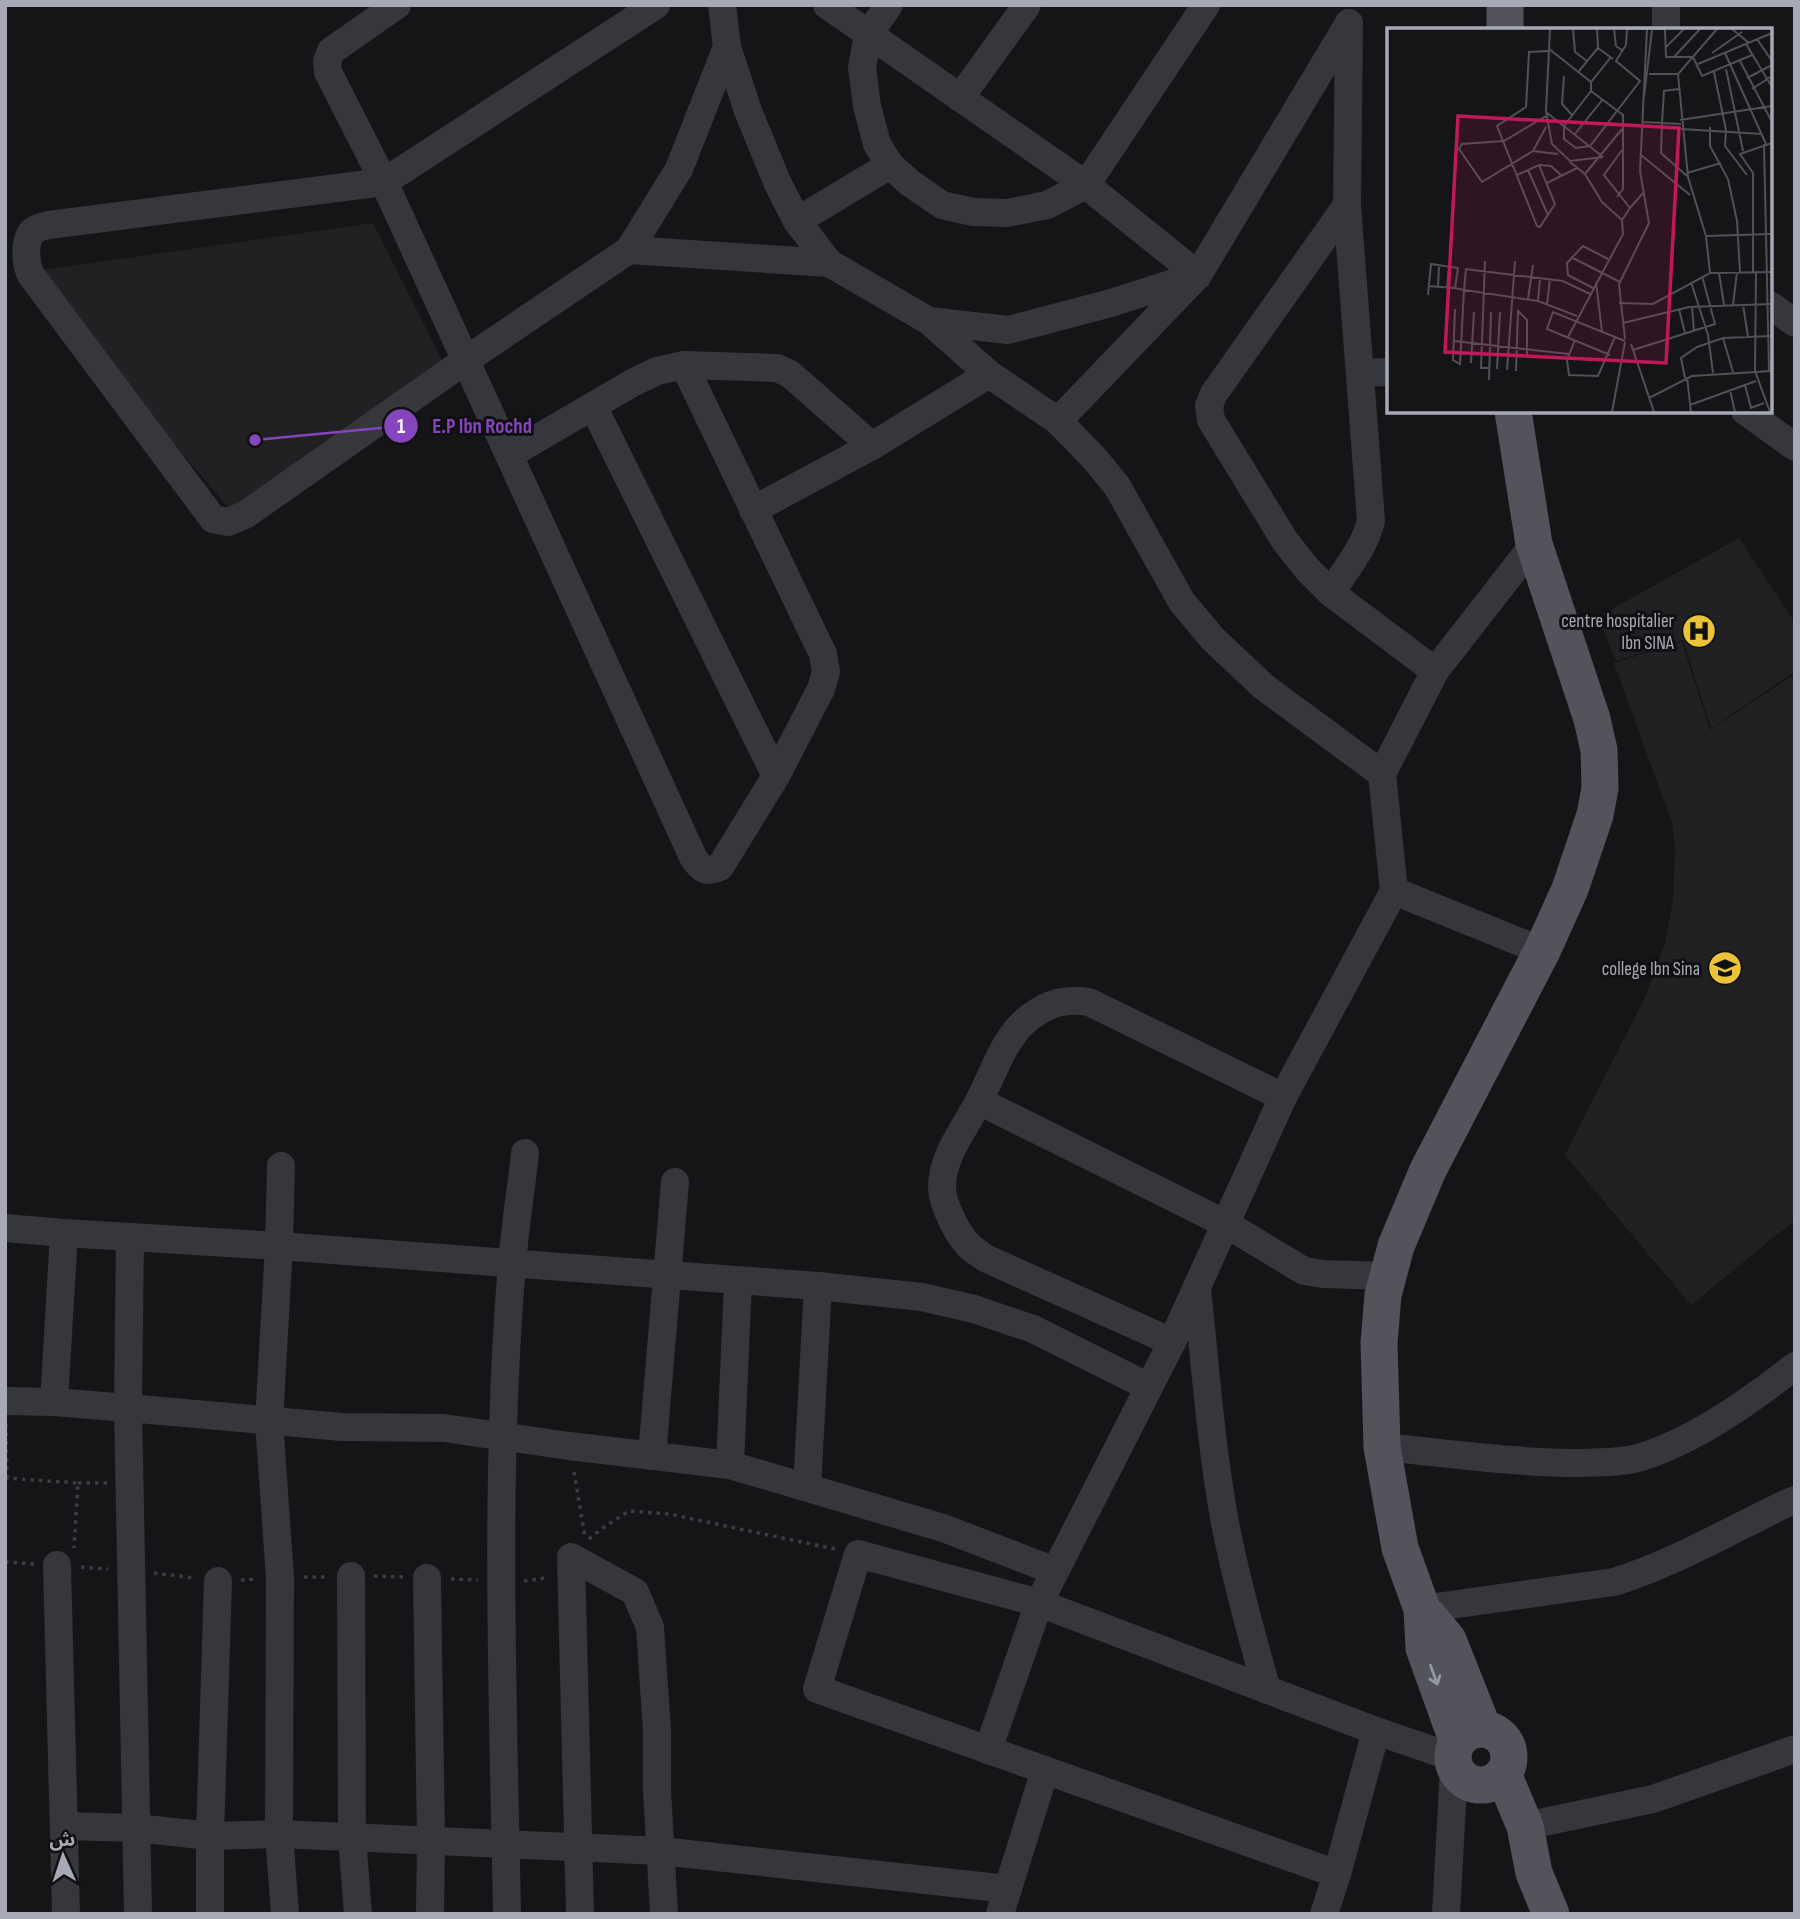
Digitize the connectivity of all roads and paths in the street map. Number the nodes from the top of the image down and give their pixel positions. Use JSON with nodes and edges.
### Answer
{"nodes":[{"id":1,"x":397,"y":5,"type":"edge"},
{"id":2,"x":656,"y":5,"type":"edge"},
{"id":3,"x":722,"y":5,"type":"edge"},
{"id":4,"x":827,"y":5,"type":"edge"},
{"id":5,"x":888,"y":5,"type":"edge"},
{"id":6,"x":1027,"y":5,"type":"edge"},
{"id":7,"x":1206,"y":5,"type":"edge"},
{"id":8,"x":1505,"y":5,"type":"edge"},
{"id":9,"x":1666,"y":5,"type":"edge"},
{"id":10,"x":1348,"y":14,"type":"edge"},
{"id":11,"x":1505,"y":28,"type":"edge"},
{"id":12,"x":1666,"y":28,"type":"edge"},
{"id":13,"x":868,"y":34,"type":"junction"},
{"id":14,"x":727,"y":47,"type":"junction"},
{"id":15,"x":960,"y":98,"type":"junction"},
{"id":16,"x":890,"y":164,"type":"junction"},
{"id":17,"x":384,"y":182,"type":"junction"},
{"id":18,"x":1086,"y":185,"type":"junction"},
{"id":19,"x":1347,"y":205,"type":"junction"},
{"id":20,"x":797,"y":221,"type":"junction"},
{"id":21,"x":629,"y":250,"type":"junction"},
{"id":22,"x":829,"y":263,"type":"junction"},
{"id":23,"x":1198,"y":275,"type":"junction"},
{"id":24,"x":1772,"y":306,"type":"edge"},
{"id":25,"x":929,"y":321,"type":"junction"},
{"id":26,"x":1795,"y":323,"type":"edge"},
{"id":27,"x":466,"y":360,"type":"junction"},
{"id":28,"x":684,"y":365,"type":"junction"},
{"id":29,"x":1387,"y":372,"type":"edge"},
{"id":30,"x":1360,"y":373,"type":"junction"},
{"id":31,"x":989,"y":374,"type":"junction"},
{"id":32,"x":593,"y":406,"type":"junction"},
{"id":33,"x":1513,"y":413,"type":"edge"},
{"id":34,"x":1748,"y":413,"type":"edge"},
{"id":35,"x":1058,"y":421,"type":"junction"},
{"id":36,"x":872,"y":446,"type":"junction"},
{"id":37,"x":1795,"y":447,"type":"edge"},
{"id":38,"x":509,"y":456,"type":"junction"},
{"id":39,"x":753,"y":510,"type":"junction"},
{"id":40,"x":1534,"y":544,"type":"junction"},
{"id":41,"x":1331,"y":593,"type":"junction"},
{"id":42,"x":1435,"y":671,"type":"junction"},
{"id":43,"x":1382,"y":774,"type":"junction"},
{"id":44,"x":776,"y":776,"type":"junction"},
{"id":45,"x":1394,"y":891,"type":"junction"},
{"id":46,"x":1542,"y":951,"type":"junction"},
{"id":47,"x":1283,"y":1097,"type":"junction"},
{"id":48,"x":979,"y":1101,"type":"junction"},
{"id":49,"x":525,"y":1153,"type":"dead end"},
{"id":50,"x":281,"y":1166,"type":"dead end"},
{"id":51,"x":675,"y":1182,"type":"dead end"},
{"id":52,"x":1226,"y":1224,"type":"junction"},
{"id":53,"x":5,"y":1228,"type":"edge"},
{"id":54,"x":64,"y":1233,"type":"junction"},
{"id":55,"x":130,"y":1238,"type":"junction"},
{"id":56,"x":279,"y":1246,"type":"junction"},
{"id":57,"x":512,"y":1264,"type":"junction"},
{"id":58,"x":666,"y":1275,"type":"junction"},
{"id":59,"x":1388,"y":1276,"type":"junction"},
{"id":60,"x":738,"y":1280,"type":"junction"},
{"id":61,"x":1197,"y":1285,"type":"junction"},
{"id":62,"x":818,"y":1286,"type":"junction"},
{"id":63,"x":1172,"y":1342,"type":"junction"},
{"id":64,"x":1795,"y":1366,"type":"edge"},
{"id":65,"x":1149,"y":1387,"type":"junction"},
{"id":66,"x":5,"y":1401,"type":"edge"},
{"id":67,"x":54,"y":1402,"type":"junction"},
{"id":68,"x":128,"y":1408,"type":"junction"},
{"id":69,"x":269,"y":1421,"type":"junction"},
{"id":70,"x":503,"y":1436,"type":"junction"},
{"id":71,"x":569,"y":1446,"type":"junction"},
{"id":72,"x":1382,"y":1447,"type":"junction"},
{"id":73,"x":652,"y":1455,"type":"junction"},
{"id":74,"x":730,"y":1465,"type":"junction"},
{"id":75,"x":6,"y":1478,"type":"edge"},
{"id":76,"x":807,"y":1488,"type":"junction"},
{"id":77,"x":1795,"y":1500,"type":"edge"},
{"id":78,"x":858,"y":1554,"type":"junction"},
{"id":79,"x":571,"y":1557,"type":"junction"},
{"id":80,"x":68,"y":1562,"type":"junction"},
{"id":81,"x":131,"y":1571,"type":"junction"},
{"id":82,"x":1055,"y":1571,"type":"junction"},
{"id":83,"x":351,"y":1576,"type":"junction"},
{"id":84,"x":280,"y":1578,"type":"junction"},
{"id":85,"x":427,"y":1578,"type":"junction"},
{"id":86,"x":218,"y":1581,"type":"junction"},
{"id":87,"x":501,"y":1581,"type":"junction"},
{"id":88,"x":1039,"y":1603,"type":"junction"},
{"id":89,"x":1422,"y":1609,"type":"junction"},
{"id":90,"x":1267,"y":1690,"type":"junction"},
{"id":91,"x":1376,"y":1731,"type":"junction"},
{"id":92,"x":1795,"y":1749,"type":"edge"},
{"id":93,"x":988,"y":1750,"type":"junction"},
{"id":94,"x":1472,"y":1759,"type":"junction"},
{"id":95,"x":1045,"y":1770,"type":"junction"},
{"id":96,"x":64,"y":1826,"type":"junction"},
{"id":97,"x":1525,"y":1826,"type":"junction"},
{"id":98,"x":136,"y":1828,"type":"junction"},
{"id":99,"x":279,"y":1835,"type":"junction"},
{"id":100,"x":210,"y":1836,"type":"junction"},
{"id":101,"x":352,"y":1838,"type":"junction"},
{"id":102,"x":431,"y":1840,"type":"junction"},
{"id":103,"x":506,"y":1844,"type":"junction"},
{"id":104,"x":578,"y":1848,"type":"junction"},
{"id":105,"x":661,"y":1851,"type":"junction"},
{"id":106,"x":1534,"y":1873,"type":"junction"},
{"id":107,"x":1337,"y":1874,"type":"junction"},
{"id":108,"x":1004,"y":1901,"type":"edge"},
{"id":109,"x":66,"y":1914,"type":"edge"},
{"id":110,"x":138,"y":1914,"type":"edge"},
{"id":111,"x":210,"y":1914,"type":"edge"},
{"id":112,"x":285,"y":1914,"type":"edge"},
{"id":113,"x":358,"y":1914,"type":"edge"},
{"id":114,"x":430,"y":1914,"type":"edge"},
{"id":115,"x":507,"y":1914,"type":"edge"},
{"id":116,"x":580,"y":1914,"type":"edge"},
{"id":117,"x":664,"y":1914,"type":"edge"},
{"id":118,"x":1324,"y":1914,"type":"edge"},
{"id":119,"x":1446,"y":1914,"type":"edge"},
{"id":120,"x":1551,"y":1914,"type":"edge"}],
"edges":[{"from":1,"to":17,"type":"street"},
{"from":2,"to":17,"type":"street"},
{"from":3,"to":14,"type":"street"},
{"from":4,"to":13,"type":"street"},
{"from":5,"to":13,"type":"street"},
{"from":6,"to":15,"type":"street"},
{"from":7,"to":18,"type":"street"},
{"from":8,"to":11,"type":"main road"},
{"from":9,"to":12,"type":"street"},
{"from":10,"to":19,"type":"street"},
{"from":10,"to":23,"type":"street"},
{"from":13,"to":15,"type":"street"},
{"from":13,"to":16,"type":"street"},
{"from":14,"to":20,"type":"street"},
{"from":14,"to":21,"type":"street"},
{"from":15,"to":18,"type":"street"},
{"from":16,"to":18,"type":"street"},
{"from":16,"to":20,"type":"street"},
{"from":17,"to":27,"type":"street"},
{"from":17,"to":27,"type":"street"},
{"from":18,"to":23,"type":"street"},
{"from":19,"to":30,"type":"street"},
{"from":19,"to":41,"type":"street"},
{"from":20,"to":22,"type":"street"},
{"from":21,"to":22,"type":"street"},
{"from":21,"to":27,"type":"street"},
{"from":22,"to":25,"type":"street"},
{"from":23,"to":25,"type":"street"},
{"from":23,"to":35,"type":"street"},
{"from":24,"to":26,"type":"street"},
{"from":25,"to":31,"type":"street"},
{"from":27,"to":38,"type":"street"},
{"from":28,"to":32,"type":"street"},
{"from":28,"to":36,"type":"street"},
{"from":28,"to":39,"type":"street"},
{"from":29,"to":30,"type":"street"},
{"from":30,"to":41,"type":"street"},
{"from":31,"to":35,"type":"street"},
{"from":31,"to":36,"type":"street"},
{"from":32,"to":38,"type":"street"},
{"from":32,"to":44,"type":"street"},
{"from":33,"to":40,"type":"main road"},
{"from":34,"to":37,"type":"street"},
{"from":35,"to":43,"type":"street"},
{"from":36,"to":39,"type":"street"},
{"from":38,"to":44,"type":"street"},
{"from":39,"to":44,"type":"street"},
{"from":40,"to":42,"type":"street"},
{"from":40,"to":46,"type":"main road"},
{"from":41,"to":42,"type":"street"},
{"from":42,"to":43,"type":"street"},
{"from":43,"to":45,"type":"street"},
{"from":45,"to":46,"type":"street"},
{"from":45,"to":47,"type":"street"},
{"from":46,"to":59,"type":"main road"},
{"from":47,"to":48,"type":"street"},
{"from":47,"to":52,"type":"street"},
{"from":48,"to":52,"type":"street"},
{"from":48,"to":63,"type":"street"},
{"from":49,"to":57,"type":"street"},
{"from":50,"to":56,"type":"street"},
{"from":51,"to":58,"type":"street"},
{"from":52,"to":59,"type":"street"},
{"from":52,"to":61,"type":"street"},
{"from":53,"to":54,"type":"street"},
{"from":54,"to":55,"type":"street"},
{"from":54,"to":67,"type":"street"},
{"from":55,"to":56,"type":"street"},
{"from":55,"to":68,"type":"street"},
{"from":56,"to":57,"type":"street"},
{"from":56,"to":69,"type":"street"},
{"from":57,"to":58,"type":"street"},
{"from":57,"to":70,"type":"street"},
{"from":58,"to":60,"type":"street"},
{"from":58,"to":73,"type":"street"},
{"from":59,"to":72,"type":"main road"},
{"from":60,"to":62,"type":"street"},
{"from":60,"to":74,"type":"street"},
{"from":61,"to":63,"type":"street"},
{"from":61,"to":90,"type":"street"},
{"from":62,"to":65,"type":"street"},
{"from":62,"to":76,"type":"street"},
{"from":63,"to":65,"type":"street"},
{"from":64,"to":72,"type":"street"},
{"from":65,"to":82,"type":"street"},
{"from":66,"to":67,"type":"street"},
{"from":66,"to":75,"type":"path"},
{"from":67,"to":68,"type":"street"},
{"from":68,"to":69,"type":"street"},
{"from":68,"to":81,"type":"street"},
{"from":69,"to":70,"type":"street"},
{"from":69,"to":84,"type":"street"},
{"from":70,"to":71,"type":"street"},
{"from":70,"to":87,"type":"street"},
{"from":71,"to":73,"type":"street"},
{"from":71,"to":78,"type":"path"},
{"from":72,"to":89,"type":"main road"},
{"from":73,"to":74,"type":"street"},
{"from":74,"to":76,"type":"street"},
{"from":75,"to":80,"type":"path"},
{"from":76,"to":82,"type":"street"},
{"from":77,"to":89,"type":"street"},
{"from":78,"to":88,"type":"street"},
{"from":78,"to":93,"type":"street"},
{"from":79,"to":87,"type":"path"},
{"from":79,"to":104,"type":"street"},
{"from":79,"to":105,"type":"street"},
{"from":80,"to":81,"type":"path"},
{"from":80,"to":96,"type":"street"},
{"from":81,"to":86,"type":"path"},
{"from":81,"to":98,"type":"street"},
{"from":82,"to":88,"type":"street"},
{"from":83,"to":84,"type":"path"},
{"from":83,"to":85,"type":"path"},
{"from":83,"to":101,"type":"street"},
{"from":84,"to":86,"type":"path"},
{"from":84,"to":99,"type":"street"},
{"from":85,"to":87,"type":"path"},
{"from":85,"to":102,"type":"street"},
{"from":86,"to":100,"type":"street"},
{"from":87,"to":103,"type":"street"},
{"from":88,"to":90,"type":"street"},
{"from":88,"to":93,"type":"street"},
{"from":89,"to":94,"type":"main road"},
{"from":90,"to":91,"type":"street"},
{"from":91,"to":94,"type":"street"},
{"from":91,"to":107,"type":"street"},
{"from":92,"to":97,"type":"street"},
{"from":93,"to":95,"type":"street"},
{"from":94,"to":97,"type":"main road"},
{"from":94,"to":106,"type":"main road"},
{"from":94,"to":119,"type":"street"},
{"from":95,"to":107,"type":"street"},
{"from":95,"to":108,"type":"street"},
{"from":96,"to":98,"type":"street"},
{"from":96,"to":109,"type":"street"},
{"from":97,"to":106,"type":"main road"},
{"from":98,"to":100,"type":"street"},
{"from":98,"to":110,"type":"street"},
{"from":99,"to":100,"type":"street"},
{"from":99,"to":101,"type":"street"},
{"from":99,"to":112,"type":"street"},
{"from":100,"to":111,"type":"street"},
{"from":101,"to":102,"type":"street"},
{"from":101,"to":113,"type":"street"},
{"from":102,"to":103,"type":"street"},
{"from":102,"to":114,"type":"street"},
{"from":103,"to":104,"type":"street"},
{"from":103,"to":115,"type":"street"},
{"from":104,"to":105,"type":"street"},
{"from":104,"to":116,"type":"street"},
{"from":105,"to":108,"type":"street"},
{"from":105,"to":117,"type":"street"},
{"from":106,"to":120,"type":"main road"},
{"from":107,"to":118,"type":"street"}]}
